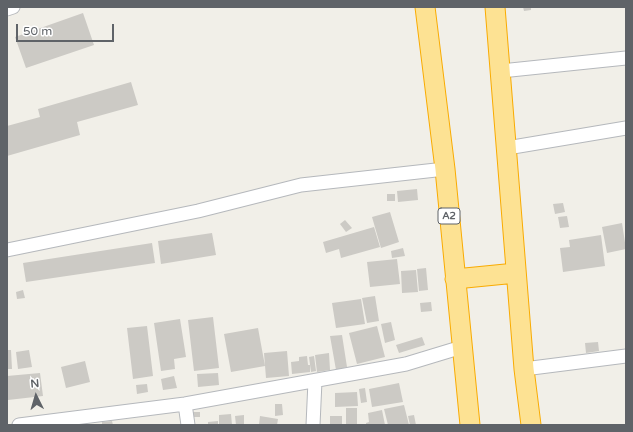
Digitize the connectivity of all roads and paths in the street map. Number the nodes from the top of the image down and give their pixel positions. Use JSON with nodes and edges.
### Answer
{"nodes":[{"id":1,"x":13,"y":7,"type":"edge"},
{"id":2,"x":425,"y":7,"type":"edge"},
{"id":3,"x":495,"y":7,"type":"edge"},
{"id":4,"x":7,"y":9,"type":"edge"},
{"id":5,"x":626,"y":58,"type":"edge"},
{"id":6,"x":501,"y":71,"type":"junction"},
{"id":7,"x":626,"y":128,"type":"edge"},
{"id":8,"x":507,"y":148,"type":"junction"},
{"id":9,"x":445,"y":169,"type":"junction"},
{"id":10,"x":7,"y":250,"type":"edge"},
{"id":11,"x":516,"y":273,"type":"junction"},
{"id":12,"x":455,"y":279,"type":"junction"},
{"id":13,"x":462,"y":347,"type":"junction"},
{"id":14,"x":626,"y":356,"type":"edge"},
{"id":15,"x":524,"y":369,"type":"junction"},
{"id":16,"x":315,"y":380,"type":"junction"},
{"id":17,"x":185,"y":404,"type":"junction"},
{"id":18,"x":43,"y":423,"type":"edge"},
{"id":19,"x":19,"y":425,"type":"edge"},
{"id":20,"x":188,"y":425,"type":"edge"},
{"id":21,"x":313,"y":425,"type":"edge"},
{"id":22,"x":470,"y":425,"type":"edge"},
{"id":23,"x":530,"y":425,"type":"edge"}],
"edges":[{"from":1,"to":4,"type":"street"},
{"from":2,"to":9,"type":"highway","number":"A2"},
{"from":3,"to":6,"type":"highway"},
{"from":5,"to":6,"type":"street"},
{"from":6,"to":8,"type":"highway"},
{"from":7,"to":8,"type":"street"},
{"from":8,"to":11,"type":"highway"},
{"from":9,"to":10,"type":"street"},
{"from":9,"to":12,"type":"highway","number":"A2"},
{"from":11,"to":12,"type":"highway"},
{"from":11,"to":15,"type":"highway"},
{"from":12,"to":13,"type":"highway","number":"A2"},
{"from":13,"to":16,"type":"street"},
{"from":13,"to":22,"type":"highway","number":"A2"},
{"from":14,"to":15,"type":"street"},
{"from":15,"to":23,"type":"highway"},
{"from":16,"to":17,"type":"street"},
{"from":16,"to":21,"type":"street"},
{"from":17,"to":18,"type":"street"},
{"from":17,"to":20,"type":"street"},
{"from":18,"to":19,"type":"street"}]}
